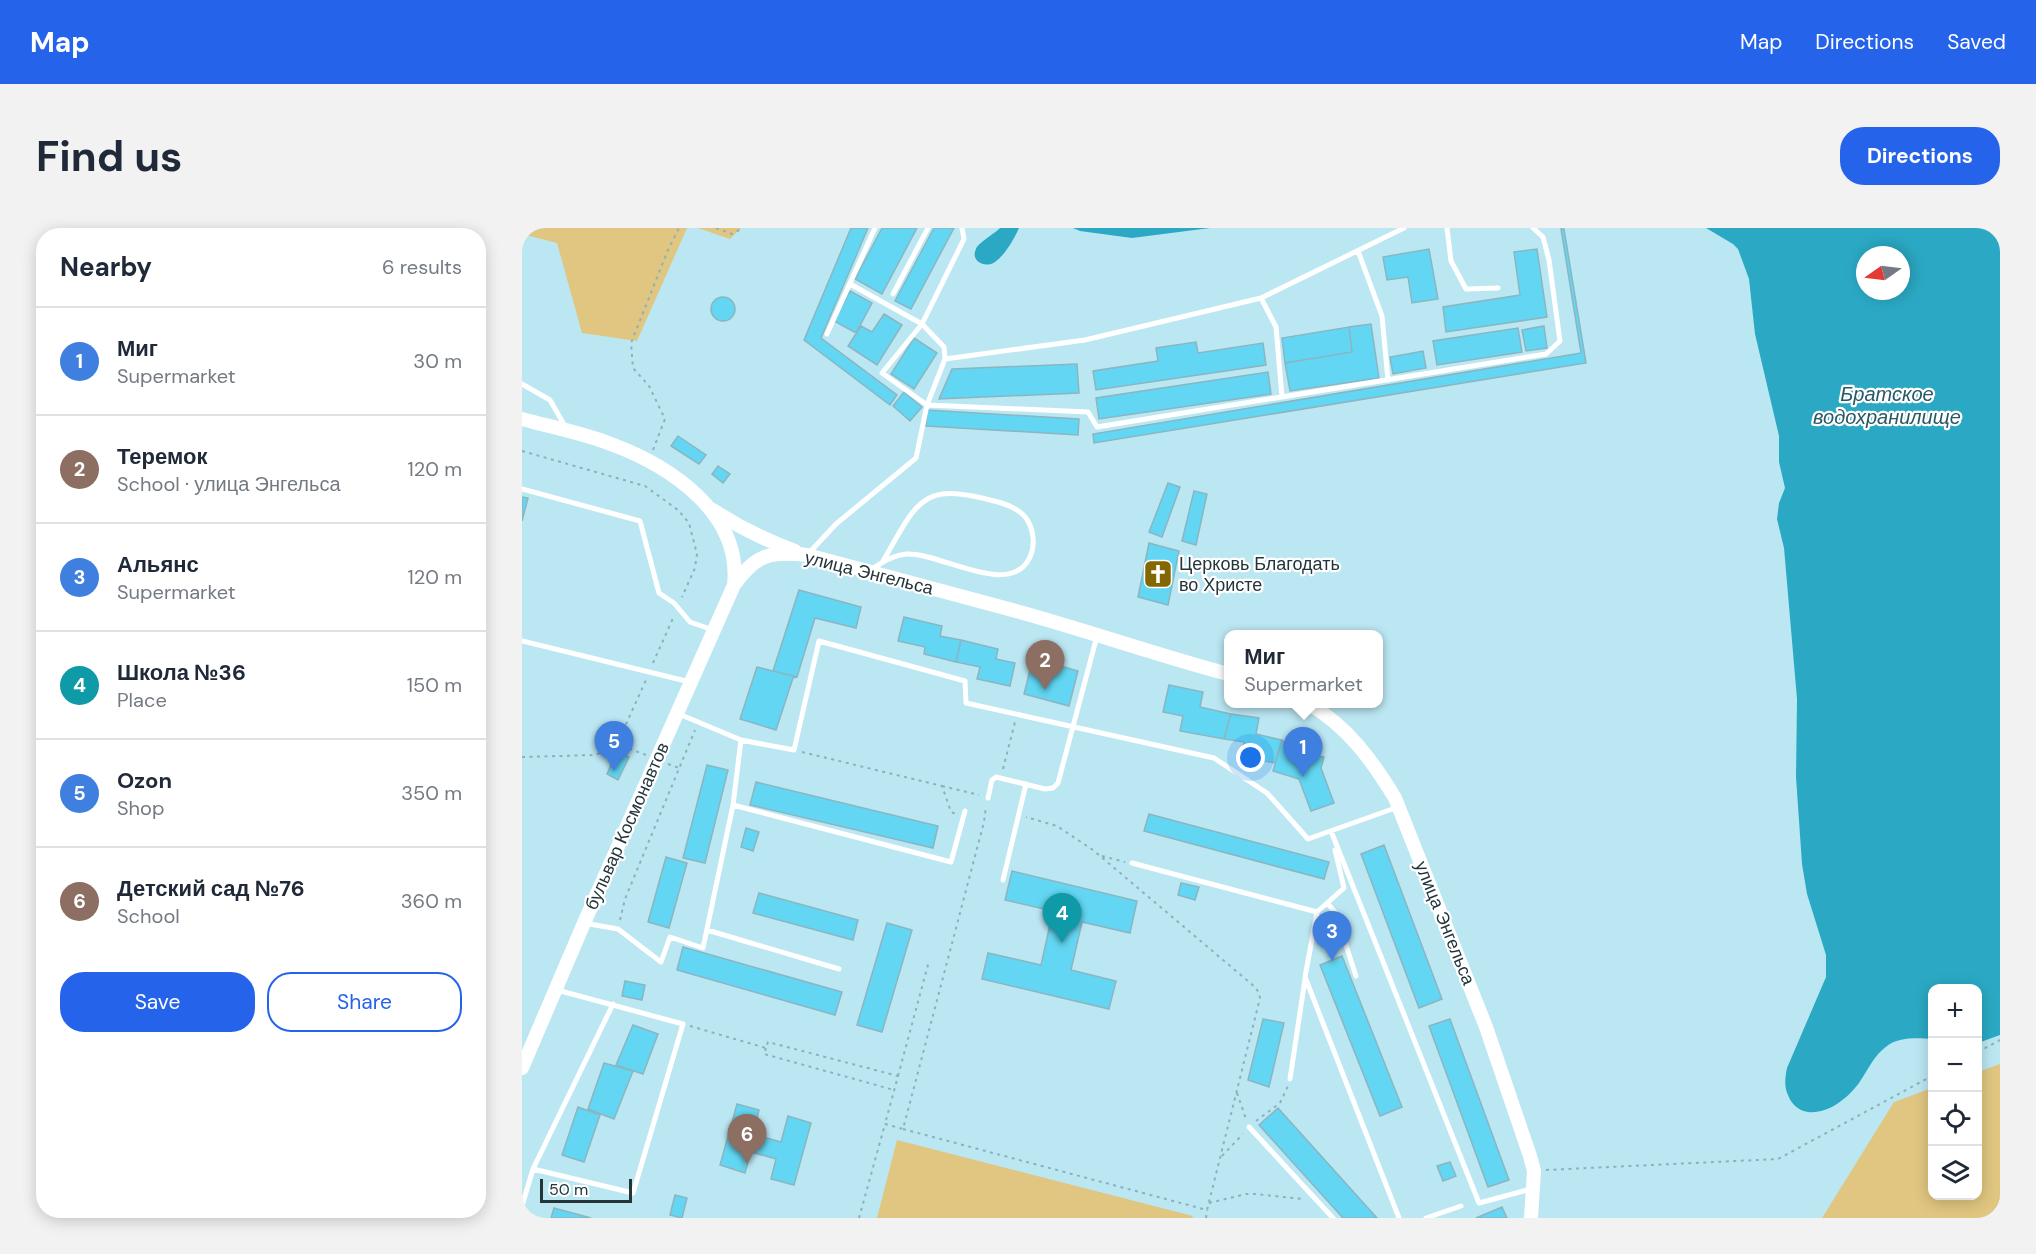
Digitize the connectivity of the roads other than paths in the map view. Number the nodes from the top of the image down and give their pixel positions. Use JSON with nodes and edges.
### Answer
{"nodes":[{"id":1,"x":875,"y":228,"type":"edge"},
{"id":2,"x":928,"y":228,"type":"edge"},
{"id":3,"x":962,"y":228,"type":"edge"},
{"id":4,"x":1404,"y":228,"type":"edge"},
{"id":5,"x":1448,"y":228,"type":"edge"},
{"id":6,"x":1533,"y":228,"type":"edge"},
{"id":7,"x":1358,"y":251,"type":"junction"},
{"id":8,"x":850,"y":284,"type":"junction"},
{"id":9,"x":1498,"y":288,"type":"dead end"},
{"id":10,"x":893,"y":294,"type":"dead end"},
{"id":11,"x":1261,"y":298,"type":"junction"},
{"id":12,"x":922,"y":324,"type":"junction"},
{"id":13,"x":827,"y":334,"type":"dead end"},
{"id":14,"x":945,"y":359,"type":"junction"},
{"id":15,"x":1388,"y":380,"type":"junction"},
{"id":16,"x":522,"y":384,"type":"edge"},
{"id":17,"x":1282,"y":397,"type":"junction"},
{"id":18,"x":927,"y":405,"type":"junction"},
{"id":19,"x":522,"y":419,"type":"edge"},
{"id":20,"x":568,"y":432,"type":"junction"},
{"id":21,"x":522,"y":489,"type":"edge"},
{"id":22,"x":709,"y":507,"type":"junction"},
{"id":23,"x":807,"y":555,"type":"junction"},
{"id":24,"x":883,"y":561,"type":"junction"},
{"id":25,"x":869,"y":572,"type":"junction"},
{"id":26,"x":734,"y":585,"type":"junction"},
{"id":27,"x":714,"y":631,"type":"junction"},
{"id":28,"x":1097,"y":635,"type":"junction"},
{"id":29,"x":522,"y":641,"type":"edge"},
{"id":30,"x":1224,"y":673,"type":"edge"},
{"id":31,"x":691,"y":682,"type":"junction"},
{"id":32,"x":1316,"y":708,"type":"edge"},
{"id":33,"x":678,"y":713,"type":"junction"},
{"id":34,"x":1073,"y":727,"type":"junction"},
{"id":35,"x":741,"y":740,"type":"junction"},
{"id":36,"x":1026,"y":784,"type":"junction"},
{"id":37,"x":988,"y":798,"type":"road end"},
{"id":38,"x":733,"y":805,"type":"junction"},
{"id":39,"x":1398,"y":807,"type":"junction"},
{"id":40,"x":965,"y":811,"type":"road end"},
{"id":41,"x":1330,"y":831,"type":"junction"},
{"id":42,"x":1132,"y":863,"type":"road end"},
{"id":43,"x":1003,"y":880,"type":"dead end"},
{"id":44,"x":1327,"y":903,"type":"junction"},
{"id":45,"x":1317,"y":912,"type":"junction"},
{"id":46,"x":584,"y":923,"type":"junction"},
{"id":47,"x":707,"y":930,"type":"junction"},
{"id":48,"x":840,"y":969,"type":"dead end"},
{"id":49,"x":1356,"y":976,"type":"dead end"},
{"id":50,"x":1305,"y":977,"type":"junction"},
{"id":51,"x":557,"y":990,"type":"junction"},
{"id":52,"x":613,"y":1004,"type":"junction"},
{"id":53,"x":522,"y":1068,"type":"edge"},
{"id":54,"x":1290,"y":1079,"type":"road end"},
{"id":55,"x":1249,"y":1127,"type":"road end"},
{"id":56,"x":533,"y":1169,"type":"junction"},
{"id":57,"x":1533,"y":1189,"type":"junction"},
{"id":58,"x":522,"y":1206,"type":"edge"},
{"id":59,"x":1461,"y":1206,"type":"dead end"},
{"id":60,"x":1533,"y":1217,"type":"edge"},
{"id":61,"x":1333,"y":1218,"type":"edge"},
{"id":62,"x":1399,"y":1218,"type":"edge"},
{"id":63,"x":1426,"y":1218,"type":"edge"}],
"edges":[{"from":1,"to":8,"type":"lane"},
{"from":2,"to":10,"type":"lane"},
{"from":3,"to":12,"type":"lane"},
{"from":4,"to":7,"type":"lane"},
{"from":5,"to":9,"type":"lane"},
{"from":6,"to":15,"type":"lane"},
{"from":7,"to":11,"type":"lane"},
{"from":7,"to":15,"type":"lane"},
{"from":8,"to":12,"type":"lane"},
{"from":8,"to":13,"type":"lane"},
{"from":11,"to":14,"type":"lane"},
{"from":11,"to":17,"type":"lane"},
{"from":12,"to":14,"type":"lane"},
{"from":12,"to":18,"type":"lane"},
{"from":14,"to":18,"type":"lane"},
{"from":15,"to":17,"type":"lane"},
{"from":16,"to":20,"type":"lane"},
{"from":17,"to":18,"type":"lane"},
{"from":18,"to":23,"type":"lane"},
{"from":19,"to":20,"type":"street"},
{"from":20,"to":22,"type":"street"},
{"from":21,"to":27,"type":"lane"},
{"from":22,"to":23,"type":"street"},
{"from":22,"to":26,"type":"street"},
{"from":23,"to":25,"type":"street","name":"улица Энгельса"},
{"from":23,"to":26,"type":"street","name":"улица Энгельса"},
{"from":24,"to":24,"type":"lane"},
{"from":24,"to":25,"type":"lane"},
{"from":25,"to":28,"type":"street","name":"улица Энгельса"},
{"from":26,"to":27,"type":"street","name":"бульвар Космонавтов"},
{"from":27,"to":31,"type":"street","name":"бульвар Космонавтов"},
{"from":28,"to":30,"type":"street","name":"улица Энгельса"},
{"from":28,"to":34,"type":"lane"},
{"from":29,"to":31,"type":"lane"},
{"from":31,"to":33,"type":"street","name":"бульвар Космонавтов"},
{"from":32,"to":39,"type":"street","name":"улица Энгельса"},
{"from":33,"to":35,"type":"lane"},
{"from":33,"to":46,"type":"street","name":"бульвар Космонавтов"},
{"from":34,"to":35,"type":"lane"},
{"from":34,"to":36,"type":"lane"},
{"from":34,"to":41,"type":"lane"},
{"from":35,"to":38,"type":"lane"},
{"from":36,"to":37,"type":"lane"},
{"from":36,"to":43,"type":"lane"},
{"from":38,"to":40,"type":"lane"},
{"from":38,"to":47,"type":"lane"},
{"from":39,"to":41,"type":"lane"},
{"from":39,"to":57,"type":"street","name":"улица Энгельса"},
{"from":41,"to":44,"type":"lane"},
{"from":41,"to":57,"type":"lane"},
{"from":42,"to":45,"type":"lane"},
{"from":44,"to":45,"type":"lane"},
{"from":44,"to":49,"type":"lane"},
{"from":45,"to":50,"type":"lane"},
{"from":46,"to":47,"type":"lane"},
{"from":46,"to":51,"type":"street","name":"бульвар Космонавтов"},
{"from":47,"to":48,"type":"lane"},
{"from":50,"to":54,"type":"lane"},
{"from":50,"to":62,"type":"lane"},
{"from":51,"to":52,"type":"lane"},
{"from":51,"to":53,"type":"street","name":"бульвар Космонавтов"},
{"from":52,"to":56,"type":"lane"},
{"from":52,"to":56,"type":"lane"},
{"from":55,"to":61,"type":"lane"},
{"from":56,"to":58,"type":"lane"},
{"from":57,"to":60,"type":"street"},
{"from":59,"to":63,"type":"lane"}]}
